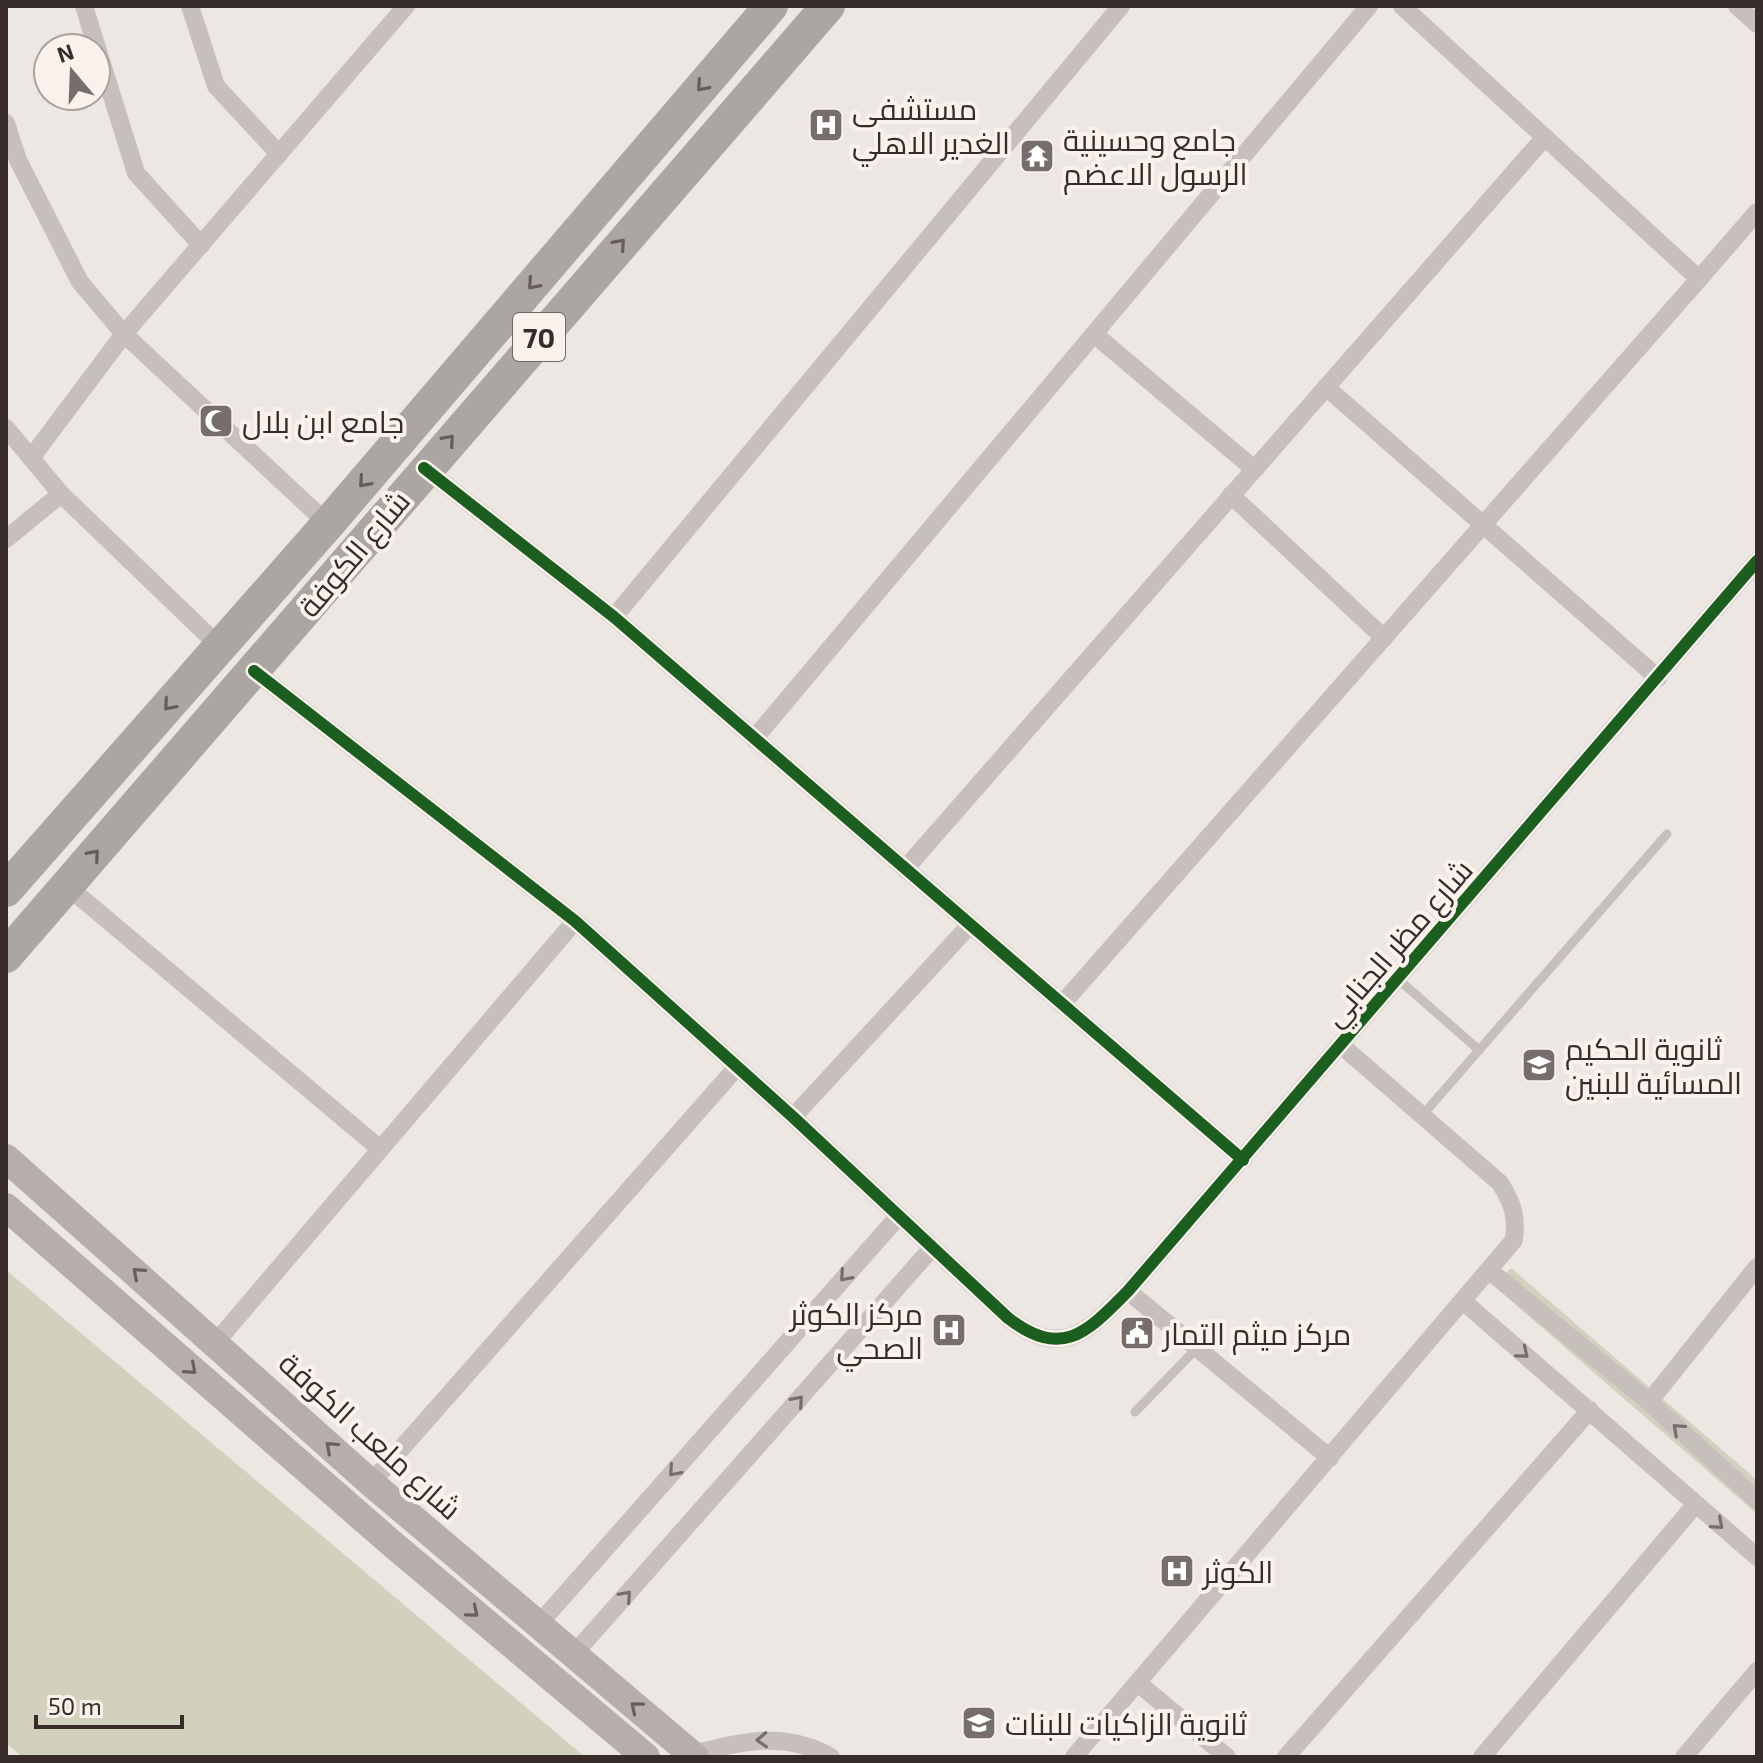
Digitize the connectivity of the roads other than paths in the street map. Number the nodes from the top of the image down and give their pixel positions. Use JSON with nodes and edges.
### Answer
{"nodes":[{"id":1,"x":84,"y":6,"type":"edge"},
{"id":2,"x":190,"y":6,"type":"edge"},
{"id":3,"x":406,"y":6,"type":"edge"},
{"id":4,"x":771,"y":6,"type":"edge"},
{"id":5,"x":811,"y":6,"type":"edge"},
{"id":6,"x":821,"y":6,"type":"edge"},
{"id":7,"x":828,"y":6,"type":"edge"},
{"id":8,"x":1121,"y":6,"type":"edge"},
{"id":9,"x":1369,"y":6,"type":"edge"},
{"id":10,"x":1402,"y":6,"type":"edge"},
{"id":11,"x":1737,"y":6,"type":"edge"},
{"id":12,"x":1757,"y":24,"type":"edge"},
{"id":13,"x":737,"y":45,"type":"junction"},
{"id":14,"x":726,"y":122,"type":"junction"},
{"id":15,"x":6,"y":123,"type":"edge"},
{"id":16,"x":1545,"y":137,"type":"junction"},
{"id":17,"x":279,"y":154,"type":"junction"},
{"id":18,"x":1757,"y":212,"type":"edge"},
{"id":19,"x":201,"y":245,"type":"junction"},
{"id":20,"x":1699,"y":279,"type":"junction"},
{"id":21,"x":124,"y":334,"type":"junction"},
{"id":22,"x":1094,"y":334,"type":"junction"},
{"id":23,"x":1326,"y":387,"type":"junction"},
{"id":24,"x":6,"y":428,"type":"edge"},
{"id":25,"x":31,"y":458,"type":"junction"},
{"id":26,"x":424,"y":468,"type":"junction"},
{"id":27,"x":1254,"y":469,"type":"junction"},
{"id":28,"x":61,"y":494,"type":"junction"},
{"id":29,"x":1231,"y":495,"type":"junction"},
{"id":30,"x":328,"y":524,"type":"junction"},
{"id":31,"x":1484,"y":524,"type":"junction"},
{"id":32,"x":6,"y":539,"type":"edge"},
{"id":33,"x":1757,"y":561,"type":"edge"},
{"id":34,"x":614,"y":617,"type":"junction"},
{"id":35,"x":1384,"y":638,"type":"junction"},
{"id":36,"x":220,"y":647,"type":"junction"},
{"id":37,"x":254,"y":671,"type":"junction"},
{"id":38,"x":1658,"y":678,"type":"junction"},
{"id":39,"x":754,"y":739,"type":"junction"},
{"id":40,"x":1667,"y":834,"type":"dead end"},
{"id":41,"x":905,"y":869,"type":"junction"},
{"id":42,"x":67,"y":886,"type":"junction"},
{"id":43,"x":6,"y":890,"type":"edge"},
{"id":44,"x":575,"y":921,"type":"junction"},
{"id":45,"x":970,"y":925,"type":"junction"},
{"id":46,"x":6,"y":956,"type":"edge"},
{"id":47,"x":1399,"y":980,"type":"junction"},
{"id":48,"x":1062,"y":1004,"type":"junction"},
{"id":49,"x":1342,"y":1046,"type":"junction"},
{"id":50,"x":1479,"y":1050,"type":"junction"},
{"id":51,"x":737,"y":1067,"type":"junction"},
{"id":52,"x":793,"y":1117,"type":"junction"},
{"id":53,"x":1420,"y":1118,"type":"junction"},
{"id":54,"x":379,"y":1148,"type":"junction"},
{"id":55,"x":6,"y":1158,"type":"edge"},
{"id":56,"x":1243,"y":1160,"type":"junction"},
{"id":57,"x":6,"y":1207,"type":"edge"},
{"id":58,"x":897,"y":1218,"type":"junction"},
{"id":59,"x":932,"y":1248,"type":"junction"},
{"id":60,"x":1757,"y":1267,"type":"edge"},
{"id":61,"x":1490,"y":1271,"type":"junction"},
{"id":62,"x":1128,"y":1291,"type":"junction"},
{"id":63,"x":1464,"y":1302,"type":"junction"},
{"id":64,"x":216,"y":1342,"type":"junction"},
{"id":65,"x":1197,"y":1348,"type":"junction"},
{"id":66,"x":1649,"y":1402,"type":"junction"},
{"id":67,"x":1590,"y":1410,"type":"junction"},
{"id":68,"x":1135,"y":1412,"type":"dead end"},
{"id":69,"x":1330,"y":1458,"type":"junction"},
{"id":70,"x":371,"y":1483,"type":"junction"},
{"id":71,"x":1757,"y":1500,"type":"edge"},
{"id":72,"x":1695,"y":1505,"type":"junction"},
{"id":73,"x":410,"y":1517,"type":"junction"},
{"id":74,"x":390,"y":1542,"type":"junction"},
{"id":75,"x":1757,"y":1557,"type":"edge"},
{"id":76,"x":461,"y":1559,"type":"junction"},
{"id":77,"x":440,"y":1585,"type":"junction"},
{"id":78,"x":538,"y":1625,"type":"junction"},
{"id":79,"x":574,"y":1654,"type":"junction"},
{"id":80,"x":1757,"y":1671,"type":"edge"},
{"id":81,"x":1138,"y":1683,"type":"junction"},
{"id":82,"x":694,"y":1756,"type":"edge"},
{"id":83,"x":646,"y":1757,"type":"edge"},
{"id":84,"x":831,"y":1757,"type":"edge"},
{"id":85,"x":1074,"y":1757,"type":"edge"},
{"id":86,"x":1227,"y":1757,"type":"edge"},
{"id":87,"x":1286,"y":1757,"type":"edge"},
{"id":88,"x":1482,"y":1757,"type":"edge"},
{"id":89,"x":1684,"y":1757,"type":"edge"}],
"edges":[{"from":1,"to":19,"type":"street"},
{"from":2,"to":17,"type":"street"},
{"from":3,"to":17,"type":"street"},
{"from":4,"to":13,"type":"highway","name":"شارع الكوفة","number":"70"},
{"from":5,"to":6,"type":"highway"},
{"from":7,"to":14,"type":"highway","name":"شارع الكوفة","number":"70"},
{"from":8,"to":34,"type":"street"},
{"from":9,"to":22,"type":"street"},
{"from":10,"to":16,"type":"street"},
{"from":11,"to":12,"type":"street"},
{"from":13,"to":14,"type":"highway"},
{"from":13,"to":30,"type":"highway","name":"شارع الكوفة","number":"70","one_way":true},
{"from":26,"to":14,"type":"highway","name":"شارع الكوفة","number":"70","one_way":true},
{"from":15,"to":21,"type":"street"},
{"from":16,"to":20,"type":"street"},
{"from":16,"to":23,"type":"street"},
{"from":17,"to":19,"type":"street"},
{"from":18,"to":20,"type":"street"},
{"from":19,"to":21,"type":"street"},
{"from":20,"to":31,"type":"street"},
{"from":21,"to":25,"type":"street"},
{"from":21,"to":30,"type":"street"},
{"from":22,"to":27,"type":"street"},
{"from":22,"to":39,"type":"street"},
{"from":23,"to":27,"type":"street"},
{"from":23,"to":31,"type":"street"},
{"from":24,"to":25,"type":"street"},
{"from":25,"to":28,"type":"street"},
{"from":26,"to":34,"type":"street"},
{"from":26,"to":37,"type":"highway","name":"شارع الكوفة","number":"70"},
{"from":27,"to":29,"type":"street"},
{"from":28,"to":32,"type":"street"},
{"from":28,"to":36,"type":"street"},
{"from":29,"to":35,"type":"street"},
{"from":29,"to":41,"type":"street"},
{"from":30,"to":36,"type":"highway","name":"شارع الكوفة","number":"70"},
{"from":31,"to":35,"type":"street"},
{"from":31,"to":38,"type":"street"},
{"from":33,"to":38,"type":"street","name":"شارع مظر الجنابي"},
{"from":34,"to":39,"type":"street"},
{"from":35,"to":48,"type":"street"},
{"from":36,"to":43,"type":"highway","name":"شارع الكوفة","number":"70","one_way":true},
{"from":42,"to":37,"type":"highway","name":"شارع الكوفة","number":"70","one_way":true},
{"from":37,"to":44,"type":"street"},
{"from":38,"to":47,"type":"street","name":"شارع مظر الجنابي"},
{"from":39,"to":41,"type":"street"},
{"from":40,"to":50,"type":"lane"},
{"from":41,"to":45,"type":"street"},
{"from":42,"to":46,"type":"highway","name":"شارع الكوفة","number":"70"},
{"from":42,"to":54,"type":"street"},
{"from":44,"to":51,"type":"street"},
{"from":44,"to":54,"type":"street"},
{"from":45,"to":48,"type":"street"},
{"from":45,"to":52,"type":"street"},
{"from":47,"to":49,"type":"street","name":"شارع مظر الجنابي"},
{"from":47,"to":50,"type":"lane"},
{"from":48,"to":56,"type":"street"},
{"from":49,"to":53,"type":"street"},
{"from":49,"to":56,"type":"street","name":"شارع مظر الجنابي"},
{"from":50,"to":53,"type":"lane"},
{"from":51,"to":52,"type":"street"},
{"from":51,"to":70,"type":"street"},
{"from":52,"to":58,"type":"street"},
{"from":53,"to":61,"type":"street"},
{"from":54,"to":64,"type":"street"},
{"from":64,"to":55,"type":"main road","name":"شارع ملعب الكوفة","one_way":true},
{"from":56,"to":62,"type":"street","name":"شارع مظر الجنابي"},
{"from":57,"to":74,"type":"main road","one_way":true},
{"from":58,"to":59,"type":"street"},
{"from":58,"to":78,"type":"street","one_way":true},
{"from":59,"to":62,"type":"street","name":"شارع مظر الجنابي"},
{"from":79,"to":59,"type":"street","one_way":true},
{"from":60,"to":66,"type":"street"},
{"from":61,"to":63,"type":"street"},
{"from":61,"to":66,"type":"street"},
{"from":62,"to":65,"type":"street"},
{"from":63,"to":67,"type":"street","one_way":true},
{"from":63,"to":69,"type":"street"},
{"from":70,"to":64,"type":"main road","name":"شارع ملعب الكوفة","one_way":true},
{"from":65,"to":68,"type":"lane"},
{"from":65,"to":69,"type":"street"},
{"from":71,"to":66,"type":"street","one_way":true},
{"from":67,"to":72,"type":"street"},
{"from":67,"to":87,"type":"street"},
{"from":69,"to":81,"type":"street"},
{"from":70,"to":73,"type":"main road","name":"شارع ملعب الكوفة"},
{"from":72,"to":75,"type":"street","one_way":true},
{"from":72,"to":88,"type":"street"},
{"from":73,"to":74,"type":"main road"},
{"from":73,"to":76,"type":"main road","name":"شارع ملعب الكوفة"},
{"from":74,"to":77,"type":"main road"},
{"from":76,"to":77,"type":"main road"},
{"from":76,"to":78,"type":"main road","name":"شارع ملعب الكوفة"},
{"from":77,"to":83,"type":"main road","one_way":true},
{"from":78,"to":79,"type":"main road","name":"شارع ملعب الكوفة"},
{"from":82,"to":79,"type":"main road","name":"شارع ملعب الكوفة","one_way":true},
{"from":80,"to":89,"type":"street"},
{"from":81,"to":85,"type":"street"},
{"from":81,"to":86,"type":"street"},
{"from":84,"to":82,"type":"street","one_way":true}]}
